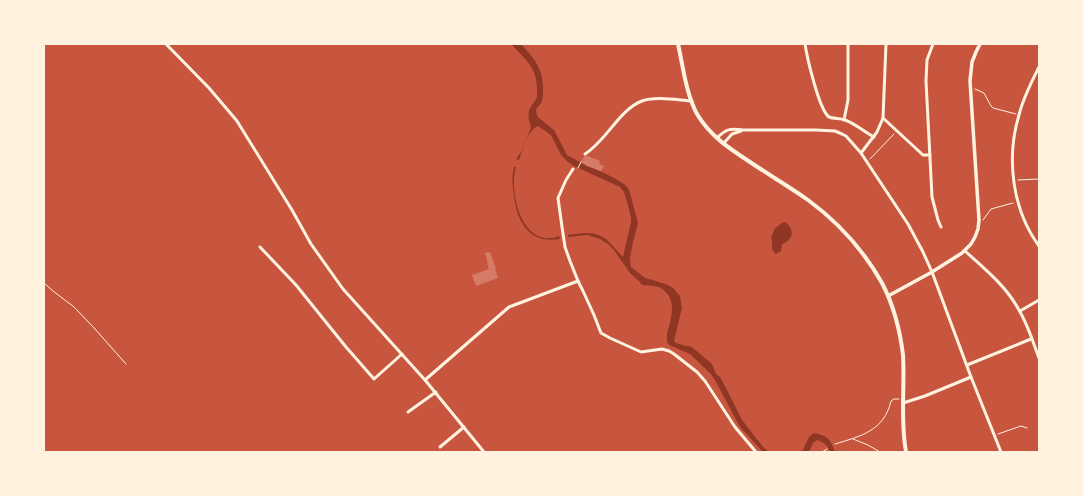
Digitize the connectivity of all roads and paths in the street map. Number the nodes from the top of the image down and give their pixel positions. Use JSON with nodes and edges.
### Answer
{"nodes":[{"id":1,"x":166,"y":44,"type":"edge"},
{"id":2,"x":678,"y":44,"type":"edge"},
{"id":3,"x":805,"y":44,"type":"edge"},
{"id":4,"x":848,"y":44,"type":"edge"},
{"id":5,"x":886,"y":44,"type":"edge"},
{"id":6,"x":933,"y":44,"type":"edge"},
{"id":7,"x":980,"y":44,"type":"edge"},
{"id":8,"x":1039,"y":67,"type":"edge"},
{"id":9,"x":971,"y":88,"type":"junction"},
{"id":10,"x":692,"y":101,"type":"junction"},
{"id":11,"x":1018,"y":114,"type":"junction"},
{"id":12,"x":883,"y":118,"type":"junction"},
{"id":13,"x":844,"y":120,"type":"junction"},
{"id":14,"x":743,"y":130,"type":"junction"},
{"id":15,"x":897,"y":131,"type":"junction"},
{"id":16,"x":874,"y":137,"type":"junction"},
{"id":17,"x":717,"y":138,"type":"junction"},
{"id":18,"x":723,"y":144,"type":"junction"},
{"id":19,"x":861,"y":153,"type":"junction"},
{"id":20,"x":586,"y":154,"type":"dead end"},
{"id":21,"x":930,"y":155,"type":"junction"},
{"id":22,"x":581,"y":162,"type":"dead end"},
{"id":23,"x":867,"y":162,"type":"junction"},
{"id":24,"x":578,"y":168,"type":"dead end"},
{"id":25,"x":574,"y":169,"type":"dead end"},
{"id":26,"x":1039,"y":179,"type":"edge"},
{"id":27,"x":1014,"y":181,"type":"junction"},
{"id":28,"x":1018,"y":202,"type":"junction"},
{"id":29,"x":984,"y":219,"type":"dead end"},
{"id":30,"x":941,"y":226,"type":"dead end"},
{"id":31,"x":1039,"y":246,"type":"edge"},
{"id":32,"x":260,"y":247,"type":"dead end"},
{"id":33,"x":965,"y":251,"type":"junction"},
{"id":34,"x":932,"y":272,"type":"junction"},
{"id":35,"x":578,"y":282,"type":"junction"},
{"id":36,"x":44,"y":283,"type":"edge"},
{"id":37,"x":888,"y":296,"type":"junction"},
{"id":38,"x":1039,"y":300,"type":"edge"},
{"id":39,"x":1020,"y":311,"type":"junction"},
{"id":40,"x":1031,"y":339,"type":"junction"},
{"id":41,"x":402,"y":354,"type":"junction"},
{"id":42,"x":1039,"y":358,"type":"edge"},
{"id":43,"x":126,"y":364,"type":"dead end"},
{"id":44,"x":967,"y":365,"type":"junction"},
{"id":45,"x":971,"y":377,"type":"junction"},
{"id":46,"x":425,"y":380,"type":"junction"},
{"id":47,"x":436,"y":392,"type":"junction"},
{"id":48,"x":903,"y":401,"type":"junction"},
{"id":49,"x":408,"y":412,"type":"dead end"},
{"id":50,"x":464,"y":427,"type":"junction"},
{"id":51,"x":1027,"y":428,"type":"dead end"},
{"id":52,"x":994,"y":435,"type":"junction"},
{"id":53,"x":852,"y":439,"type":"junction"},
{"id":54,"x":835,"y":444,"type":"dead end"},
{"id":55,"x":440,"y":447,"type":"dead end"},
{"id":56,"x":827,"y":449,"type":"dead end"},
{"id":57,"x":484,"y":452,"type":"edge"},
{"id":58,"x":756,"y":452,"type":"edge"},
{"id":59,"x":822,"y":452,"type":"edge"},
{"id":60,"x":880,"y":452,"type":"edge"},
{"id":61,"x":906,"y":452,"type":"edge"},
{"id":62,"x":1001,"y":452,"type":"edge"}],
"edges":[{"from":1,"to":41,"type":"street"},
{"from":2,"to":10,"type":"main road"},
{"from":3,"to":13,"type":"street"},
{"from":4,"to":13,"type":"street"},
{"from":5,"to":12,"type":"street"},
{"from":6,"to":21,"type":"street"},
{"from":7,"to":9,"type":"street"},
{"from":8,"to":11,"type":"street"},
{"from":9,"to":11,"type":"path"},
{"from":9,"to":33,"type":"street"},
{"from":10,"to":17,"type":"main road"},
{"from":10,"to":20,"type":"street"},
{"from":11,"to":27,"type":"street"},
{"from":12,"to":15,"type":"street"},
{"from":12,"to":16,"type":"street"},
{"from":13,"to":16,"type":"street"},
{"from":14,"to":17,"type":"street"},
{"from":14,"to":18,"type":"street"},
{"from":14,"to":19,"type":"street"},
{"from":15,"to":21,"type":"street"},
{"from":15,"to":23,"type":"path"},
{"from":16,"to":19,"type":"street"},
{"from":17,"to":18,"type":"main road"},
{"from":18,"to":37,"type":"main road"},
{"from":19,"to":23,"type":"street"},
{"from":21,"to":30,"type":"street"},
{"from":22,"to":24,"type":"path"},
{"from":23,"to":34,"type":"street"},
{"from":25,"to":35,"type":"street"},
{"from":26,"to":27,"type":"path"},
{"from":27,"to":28,"type":"street"},
{"from":28,"to":29,"type":"path"},
{"from":28,"to":31,"type":"street"},
{"from":32,"to":41,"type":"street"},
{"from":33,"to":34,"type":"street"},
{"from":33,"to":39,"type":"street"},
{"from":34,"to":37,"type":"street"},
{"from":34,"to":44,"type":"street"},
{"from":35,"to":46,"type":"street"},
{"from":35,"to":58,"type":"street"},
{"from":36,"to":43,"type":"path"},
{"from":37,"to":48,"type":"main road"},
{"from":38,"to":39,"type":"street"},
{"from":39,"to":40,"type":"street"},
{"from":40,"to":42,"type":"street"},
{"from":40,"to":44,"type":"street"},
{"from":41,"to":46,"type":"street"},
{"from":44,"to":45,"type":"street"},
{"from":45,"to":48,"type":"street"},
{"from":45,"to":52,"type":"street"},
{"from":46,"to":47,"type":"street"},
{"from":47,"to":49,"type":"street"},
{"from":47,"to":50,"type":"street"},
{"from":48,"to":53,"type":"path"},
{"from":48,"to":61,"type":"main road"},
{"from":50,"to":55,"type":"street"},
{"from":50,"to":57,"type":"street"},
{"from":51,"to":52,"type":"path"},
{"from":52,"to":62,"type":"street"},
{"from":53,"to":54,"type":"path"},
{"from":53,"to":60,"type":"path"},
{"from":56,"to":59,"type":"path"}]}
